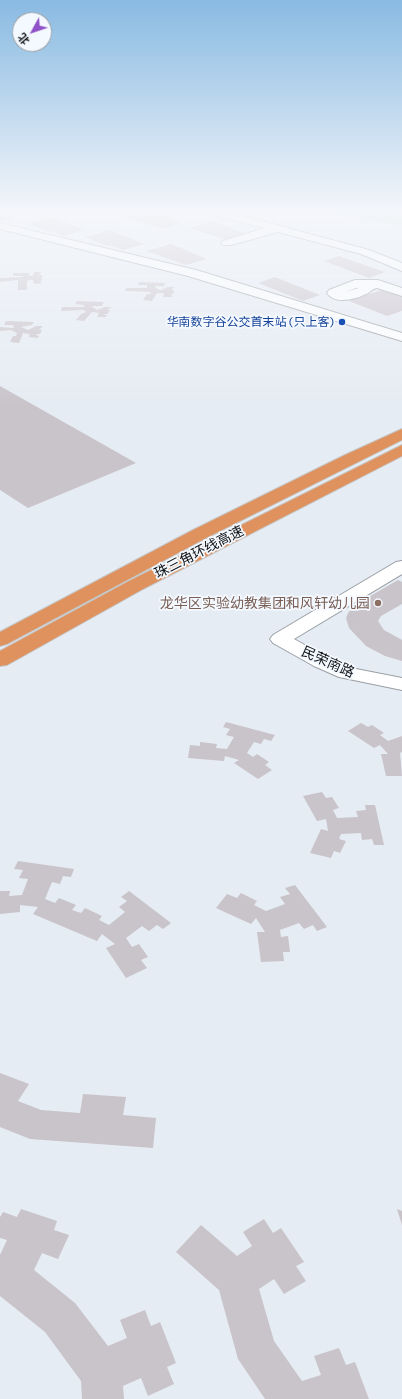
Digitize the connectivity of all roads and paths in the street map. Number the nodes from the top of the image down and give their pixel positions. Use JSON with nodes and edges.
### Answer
{"nodes":[{"id":1,"x":199,"y":275,"type":"edge"},
{"id":2,"x":402,"y":292,"type":"edge"},
{"id":3,"x":331,"y":297,"type":"junction"},
{"id":4,"x":302,"y":308,"type":"junction"},
{"id":5,"x":401,"y":323,"type":"dead end"},
{"id":6,"x":402,"y":337,"type":"edge"},
{"id":7,"x":402,"y":434,"type":"edge"},
{"id":8,"x":402,"y":450,"type":"edge"},
{"id":9,"x":402,"y":566,"type":"edge"},
{"id":10,"x":0,"y":640,"type":"edge"},
{"id":11,"x":0,"y":660,"type":"edge"},
{"id":12,"x":402,"y":684,"type":"edge"}],
"edges":[{"from":1,"to":4,"type":"street"},
{"from":2,"to":3,"type":"street"},
{"from":3,"to":4,"type":"street"},
{"from":3,"to":5,"type":"street"},
{"from":4,"to":6,"type":"street"},
{"from":7,"to":10,"type":"highway","name":"珠三角环线高速"},
{"from":8,"to":11,"type":"highway","name":"珠三角环线高速"},
{"from":9,"to":12,"type":"street","name":"民荣南路"}]}
